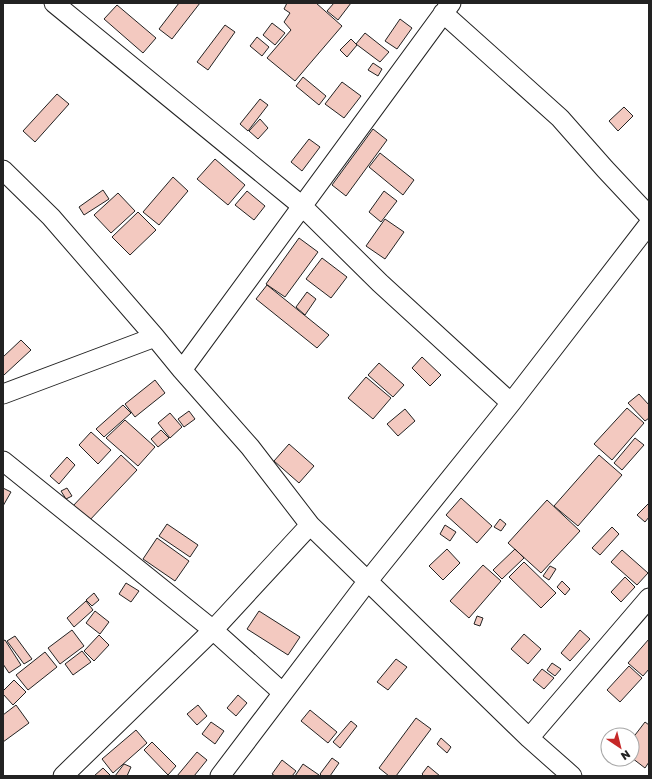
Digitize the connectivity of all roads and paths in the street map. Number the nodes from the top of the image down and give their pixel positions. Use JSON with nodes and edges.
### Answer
{"nodes":[{"id":1,"x":54,"y":3,"type":"edge"},
{"id":2,"x":447,"y":8,"type":"edge"},
{"id":3,"x":3,"y":170,"type":"edge"},
{"id":4,"x":302,"y":206,"type":"junction"},
{"id":5,"x":649,"y":216,"type":"edge"},
{"id":6,"x":649,"y":224,"type":"edge"},
{"id":7,"x":155,"y":337,"type":"junction"},
{"id":8,"x":182,"y":370,"type":"junction"},
{"id":9,"x":3,"y":394,"type":"edge"},
{"id":10,"x":511,"y":404,"type":"junction"},
{"id":11,"x":3,"y":461,"type":"edge"},
{"id":12,"x":310,"y":524,"type":"junction"},
{"id":13,"x":367,"y":582,"type":"junction"},
{"id":14,"x":649,"y":598,"type":"edge"},
{"id":15,"x":213,"y":630,"type":"junction"},
{"id":16,"x":282,"y":693,"type":"junction"},
{"id":17,"x":528,"y":738,"type":"junction"},
{"id":18,"x":63,"y":776,"type":"edge"},
{"id":19,"x":220,"y":776,"type":"edge"},
{"id":20,"x":572,"y":776,"type":"edge"}],
"edges":[{"from":1,"to":4,"type":"street"},
{"from":2,"to":4,"type":"street"},
{"from":2,"to":5,"type":"street"},
{"from":3,"to":7,"type":"street"},
{"from":4,"to":8,"type":"street"},
{"from":4,"to":10,"type":"street"},
{"from":6,"to":10,"type":"street"},
{"from":7,"to":8,"type":"street"},
{"from":7,"to":9,"type":"street"},
{"from":8,"to":12,"type":"street"},
{"from":10,"to":13,"type":"street"},
{"from":11,"to":15,"type":"street"},
{"from":12,"to":13,"type":"street"},
{"from":12,"to":15,"type":"street"},
{"from":13,"to":16,"type":"street"},
{"from":13,"to":17,"type":"street"},
{"from":14,"to":17,"type":"street"},
{"from":15,"to":16,"type":"street"},
{"from":15,"to":18,"type":"street"},
{"from":16,"to":19,"type":"street"},
{"from":17,"to":20,"type":"street"}]}
